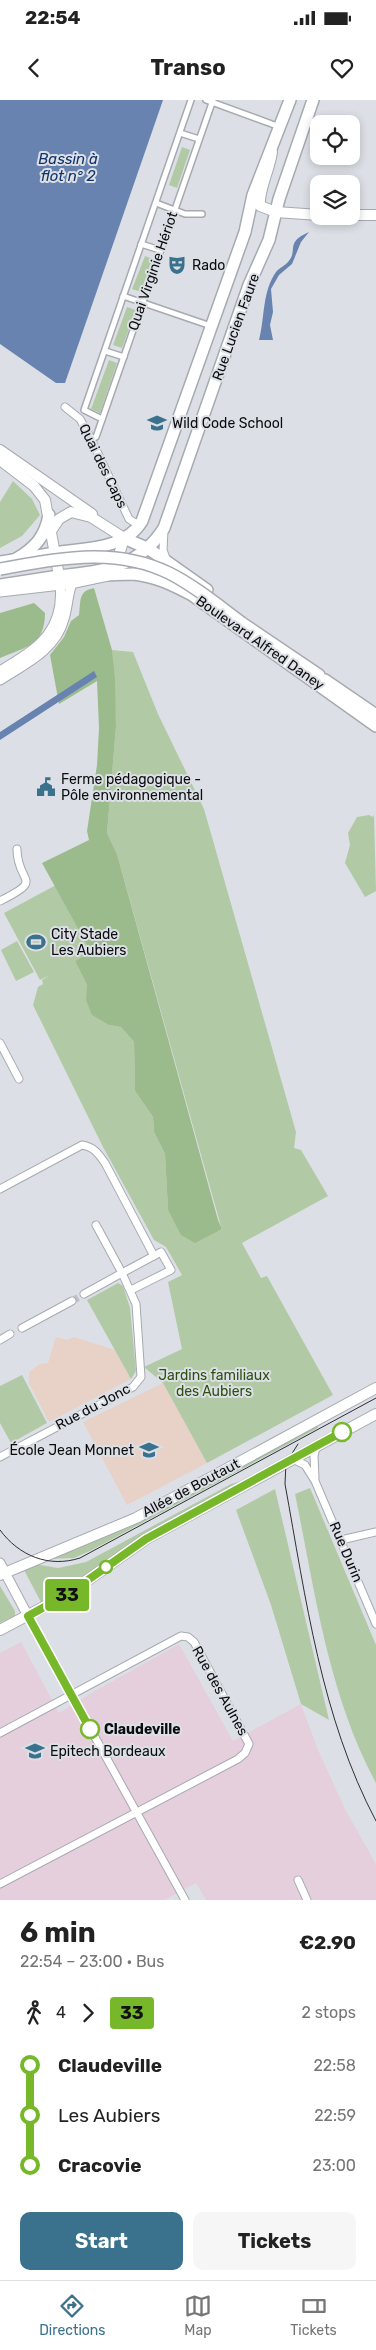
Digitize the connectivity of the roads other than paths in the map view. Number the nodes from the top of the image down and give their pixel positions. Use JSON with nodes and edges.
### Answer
{"nodes":[{"id":1,"x":191,"y":100,"type":"edge"},
{"id":2,"x":206,"y":100,"type":"edge"},
{"id":3,"x":290,"y":100,"type":"edge"},
{"id":4,"x":313,"y":100,"type":"edge"},
{"id":5,"x":212,"y":101,"type":"edge"},
{"id":6,"x":281,"y":127,"type":"junction"},
{"id":7,"x":180,"y":133,"type":"junction"},
{"id":8,"x":199,"y":139,"type":"junction"},
{"id":9,"x":272,"y":150,"type":"junction"},
{"id":10,"x":156,"y":203,"type":"junction"},
{"id":11,"x":174,"y":210,"type":"junction"},
{"id":12,"x":276,"y":212,"type":"junction"},
{"id":13,"x":202,"y":214,"type":"dead end"},
{"id":14,"x":310,"y":214,"type":"edge"},
{"id":15,"x":360,"y":215,"type":"edge"},
{"id":16,"x":376,"y":215,"type":"edge"},
{"id":17,"x":142,"y":244,"type":"junction"},
{"id":18,"x":160,"y":250,"type":"junction"},
{"id":19,"x":124,"y":296,"type":"junction"},
{"id":20,"x":143,"y":303,"type":"junction"},
{"id":21,"x":212,"y":326,"type":"junction"},
{"id":22,"x":105,"y":350,"type":"junction"},
{"id":23,"x":124,"y":357,"type":"junction"},
{"id":24,"x":65,"y":407,"type":"dead end"},
{"id":25,"x":102,"y":419,"type":"junction"},
{"id":26,"x":91,"y":439,"type":"junction"},
{"id":27,"x":0,"y":450,"type":"edge"},
{"id":28,"x":0,"y":460,"type":"edge"},
{"id":29,"x":49,"y":515,"type":"junction"},
{"id":30,"x":102,"y":523,"type":"junction"},
{"id":31,"x":140,"y":526,"type":"junction"},
{"id":32,"x":164,"y":528,"type":"junction"},
{"id":33,"x":52,"y":531,"type":"junction"},
{"id":34,"x":124,"y":538,"type":"junction"},
{"id":35,"x":148,"y":549,"type":"junction"},
{"id":36,"x":55,"y":553,"type":"junction"},
{"id":37,"x":16,"y":559,"type":"junction"},
{"id":38,"x":0,"y":562,"type":"edge"},
{"id":39,"x":171,"y":564,"type":"junction"},
{"id":40,"x":0,"y":569,"type":"edge"},
{"id":41,"x":74,"y":579,"type":"junction"},
{"id":42,"x":60,"y":580,"type":"junction"},
{"id":43,"x":0,"y":585,"type":"edge"},
{"id":44,"x":0,"y":592,"type":"edge"},
{"id":45,"x":0,"y":671,"type":"edge"},
{"id":46,"x":319,"y":675,"type":"junction"},
{"id":47,"x":0,"y":680,"type":"edge"},
{"id":48,"x":376,"y":715,"type":"edge"},
{"id":49,"x":376,"y":726,"type":"edge"},
{"id":50,"x":18,"y":850,"type":"dead end"},
{"id":51,"x":0,"y":901,"type":"edge"},
{"id":52,"x":0,"y":1043,"type":"edge"},
{"id":53,"x":19,"y":1079,"type":"dead end"},
{"id":54,"x":0,"y":1189,"type":"edge"},
{"id":55,"x":96,"y":1225,"type":"dead end"},
{"id":56,"x":154,"y":1256,"type":"junction"},
{"id":57,"x":122,"y":1273,"type":"junction"},
{"id":58,"x":131,"y":1290,"type":"junction"},
{"id":59,"x":84,"y":1294,"type":"tunnel mouth"},
{"id":60,"x":72,"y":1301,"type":"tunnel mouth"},
{"id":61,"x":22,"y":1328,"type":"dead end"},
{"id":62,"x":10,"y":1334,"type":"dead end"},
{"id":63,"x":0,"y":1340,"type":"edge"},
{"id":64,"x":376,"y":1388,"type":"edge"},
{"id":65,"x":376,"y":1414,"type":"edge"},
{"id":66,"x":316,"y":1447,"type":"junction"},
{"id":67,"x":0,"y":1457,"type":"edge"},
{"id":68,"x":293,"y":1459,"type":"junction"},
{"id":69,"x":315,"y":1480,"type":"junction"},
{"id":70,"x":376,"y":1532,"type":"edge"},
{"id":71,"x":341,"y":1540,"type":"junction"},
{"id":72,"x":0,"y":1563,"type":"edge"},
{"id":73,"x":3,"y":1574,"type":"edge"},
{"id":74,"x":28,"y":1616,"type":"junction"},
{"id":75,"x":376,"y":1621,"type":"edge"},
{"id":76,"x":0,"y":1630,"type":"edge"},
{"id":77,"x":72,"y":1694,"type":"junction"},
{"id":78,"x":0,"y":1733,"type":"edge"},
{"id":79,"x":136,"y":1812,"type":"junction"},
{"id":80,"x":298,"y":1880,"type":"dead end"},
{"id":81,"x":0,"y":1884,"type":"edge"},
{"id":82,"x":185,"y":1900,"type":"edge"},
{"id":83,"x":307,"y":1900,"type":"edge"}],
"edges":[{"from":1,"to":7,"type":"street","name":"Quai Virginie Hériot"},
{"from":2,"to":5,"type":"street"},
{"from":3,"to":6,"type":"main road","name":"Rue Lucien Faure"},
{"from":4,"to":12,"type":"main road","name":"Rue Lucien Faure"},
{"from":5,"to":6,"type":"street"},
{"from":5,"to":8,"type":"street","name":"Quai Virginie Hériot"},
{"from":6,"to":9,"type":"main road","name":"Rue Lucien Faure"},
{"from":7,"to":8,"type":"street"},
{"from":7,"to":10,"type":"street","name":"Quai Virginie Hériot"},
{"from":8,"to":11,"type":"street","name":"Quai Virginie Hériot"},
{"from":9,"to":12,"type":"main road"},
{"from":9,"to":21,"type":"main road","name":"Rue Lucien Faure"},
{"from":10,"to":11,"type":"street"},
{"from":10,"to":17,"type":"street","name":"Quai Virginie Hériot"},
{"from":11,"to":13,"type":"street"},
{"from":11,"to":18,"type":"street","name":"Quai Virginie Hériot"},
{"from":12,"to":14,"type":"main road"},
{"from":12,"to":32,"type":"main road","name":"Rue Lucien Faure"},
{"from":15,"to":16,"type":"main road"},
{"from":17,"to":18,"type":"street"},
{"from":17,"to":19,"type":"street","name":"Quai Virginie Hériot"},
{"from":18,"to":20,"type":"street","name":"Quai Virginie Hériot"},
{"from":19,"to":20,"type":"street"},
{"from":19,"to":22,"type":"street","name":"Quai Virginie Hériot"},
{"from":20,"to":21,"type":"street"},
{"from":20,"to":23,"type":"street","name":"Quai Virginie Hériot"},
{"from":21,"to":31,"type":"main road","name":"Rue Lucien Faure"},
{"from":22,"to":23,"type":"street"},
{"from":22,"to":25,"type":"street","name":"Quai Virginie Hériot"},
{"from":23,"to":25,"type":"street","name":"Quai Virginie Hériot"},
{"from":24,"to":26,"type":"street","name":"Quai des Caps"},
{"from":25,"to":26,"type":"street","name":"Quai Virginie Hériot"},
{"from":26,"to":31,"type":"street","name":"Quai des Caps"},
{"from":27,"to":30,"type":"main road"},
{"from":28,"to":29,"type":"main road"},
{"from":29,"to":33,"type":"main road"},
{"from":29,"to":37,"type":"main road"},
{"from":30,"to":33,"type":"main road"},
{"from":30,"to":34,"type":"main road"},
{"from":31,"to":34,"type":"main road"},
{"from":32,"to":35,"type":"main road","name":"Rue Lucien Faure"},
{"from":32,"to":39,"type":"street"},
{"from":33,"to":36,"type":"main road"},
{"from":34,"to":35,"type":"main road","name":"Boulevard Alfred Daney"},
{"from":34,"to":36,"type":"main road"},
{"from":34,"to":41,"type":"main road"},
{"from":35,"to":39,"type":"main road","name":"Boulevard Alfred Daney"},
{"from":35,"to":41,"type":"main road","name":"Rue Lucien Faure"},
{"from":36,"to":37,"type":"main road"},
{"from":36,"to":42,"type":"main road"},
{"from":37,"to":38,"type":"main road"},
{"from":39,"to":46,"type":"main road","name":"Boulevard Alfred Daney"},
{"from":40,"to":46,"type":"main road","bridge":true},
{"from":41,"to":42,"type":"main road"},
{"from":41,"to":47,"type":"street"},
{"from":41,"to":49,"type":"main road","name":"Boulevard Alfred Daney"},
{"from":42,"to":43,"type":"main road"},
{"from":42,"to":44,"type":"street"},
{"from":42,"to":45,"type":"street"},
{"from":46,"to":48,"type":"main road","name":"Boulevard Alfred Daney"},
{"from":50,"to":51,"type":"street"},
{"from":52,"to":53,"type":"street"},
{"from":54,"to":56,"type":"street"},
{"from":55,"to":57,"type":"street","name":"Rue du Jonc"},
{"from":56,"to":57,"type":"street"},
{"from":56,"to":58,"type":"street"},
{"from":57,"to":58,"type":"street","name":"Rue du Jonc"},
{"from":57,"to":59,"type":"street"},
{"from":58,"to":67,"type":"street","name":"Rue du Jonc"},
{"from":60,"to":61,"type":"street"},
{"from":62,"to":63,"type":"street"},
{"from":64,"to":73,"type":"main road","name":"Allée de Boutaut"},
{"from":65,"to":66,"type":"main road","name":"Allée de Boutaut"},
{"from":66,"to":68,"type":"main road","name":"Allée de Boutaut"},
{"from":66,"to":69,"type":"street","name":"Rue Durin"},
{"from":68,"to":69,"type":"street","name":"Rue Durin"},
{"from":68,"to":74,"type":"main road","name":"Allée de Boutaut"},
{"from":69,"to":71,"type":"street","name":"Rue Durin"},
{"from":70,"to":71,"type":"street"},
{"from":71,"to":75,"type":"street","name":"Rue Durin"},
{"from":72,"to":73,"type":"street"},
{"from":73,"to":74,"type":"street"},
{"from":74,"to":76,"type":"main road","name":"Allée de Boutaut"},
{"from":74,"to":77,"type":"street"},
{"from":77,"to":78,"type":"street"},
{"from":77,"to":79,"type":"street"},
{"from":77,"to":79,"type":"street","name":"Rue des Aulnes"},
{"from":79,"to":81,"type":"street","name":"Rue des Aulnes"},
{"from":79,"to":82,"type":"street"},
{"from":80,"to":83,"type":"street"}]}
